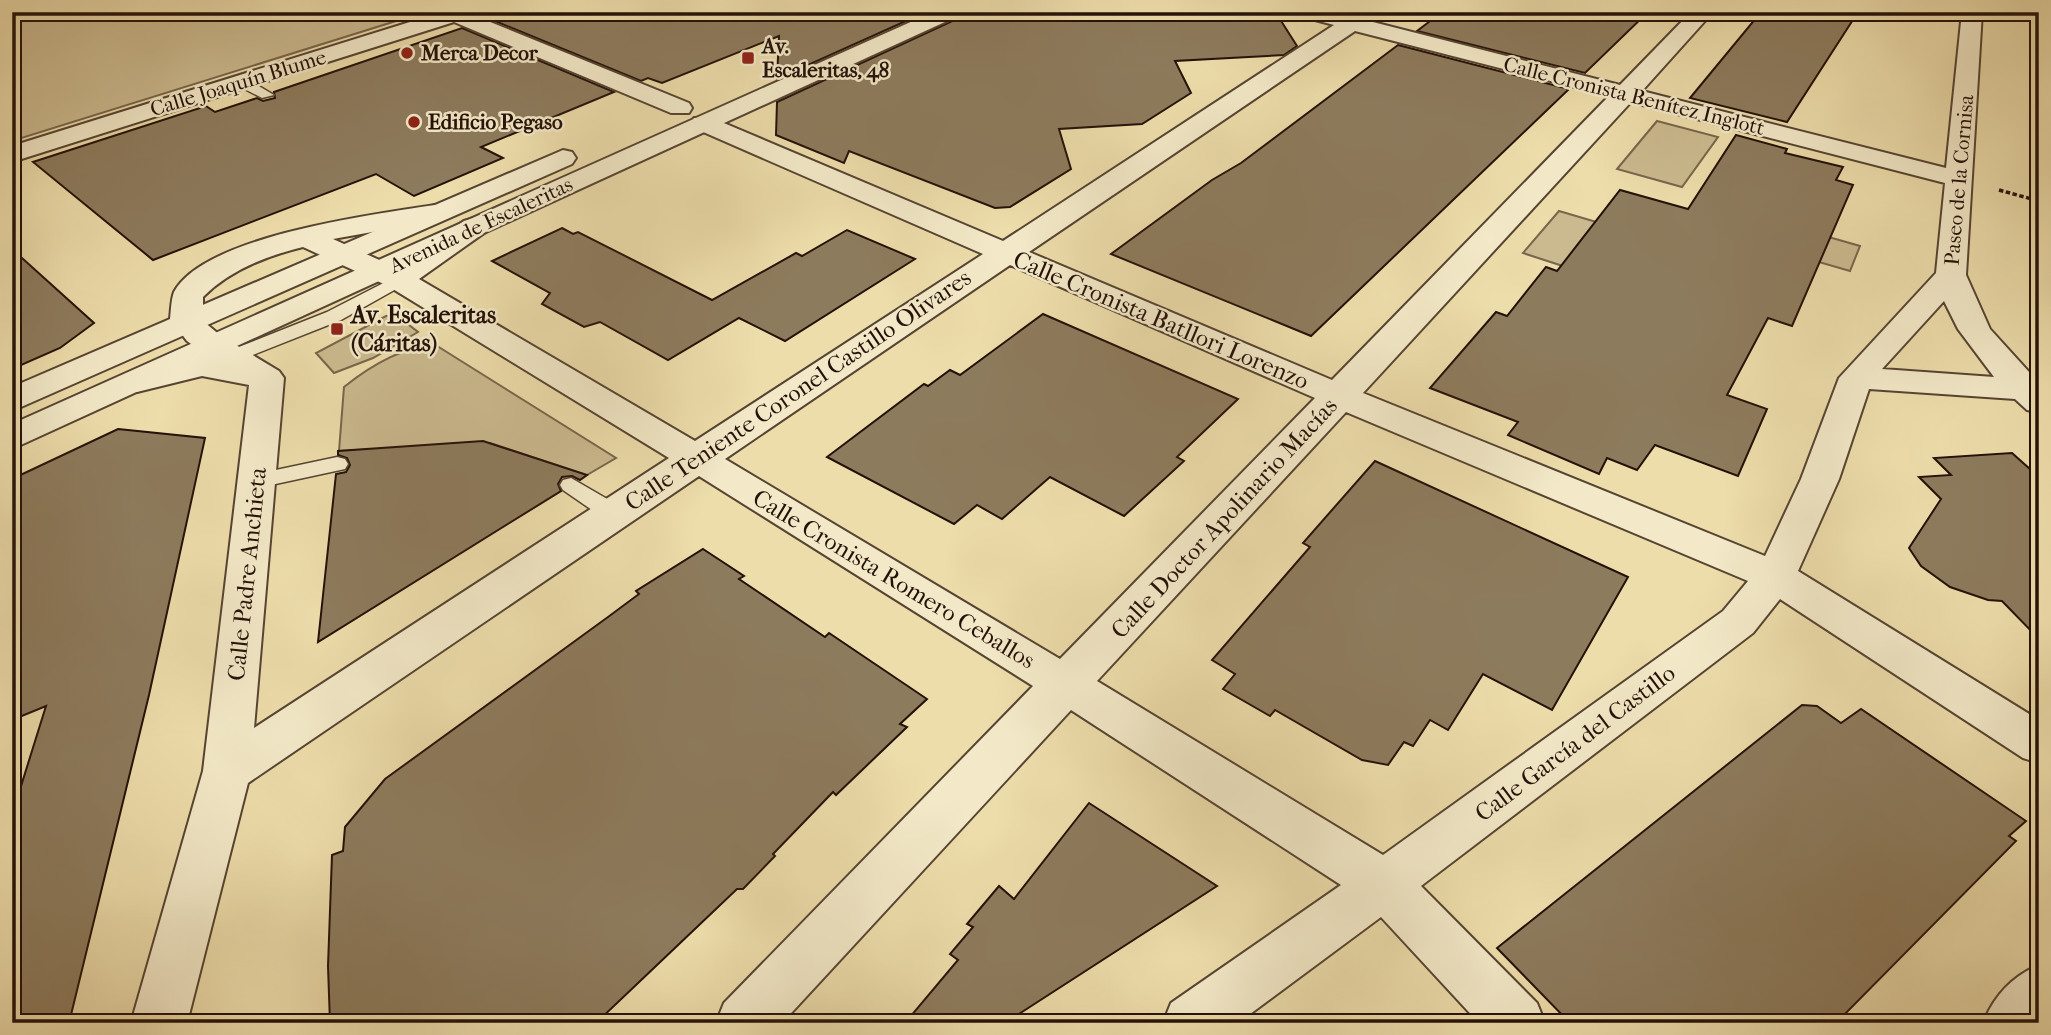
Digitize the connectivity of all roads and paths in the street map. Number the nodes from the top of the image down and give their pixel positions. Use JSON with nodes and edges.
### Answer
{"nodes":[{"id":1,"x":899,"y":12,"type":"edge"},
{"id":2,"x":951,"y":12,"type":"edge"},
{"id":3,"x":1307,"y":12,"type":"edge"},
{"id":4,"x":1703,"y":12,"type":"edge"},
{"id":5,"x":1972,"y":12,"type":"edge"},
{"id":6,"x":459,"y":14,"type":"edge"},
{"id":7,"x":1361,"y":18,"type":"edge"},
{"id":8,"x":242,"y":82,"type":"junction"},
{"id":9,"x":1626,"y":94,"type":"junction"},
{"id":10,"x":267,"y":95,"type":"dead end"},
{"id":11,"x":692,"y":116,"type":"junction"},
{"id":12,"x":12,"y":154,"type":"edge"},
{"id":13,"x":1960,"y":179,"type":"junction"},
{"id":14,"x":435,"y":213,"type":"junction"},
{"id":15,"x":302,"y":236,"type":"junction"},
{"id":16,"x":343,"y":253,"type":"junction"},
{"id":17,"x":1005,"y":253,"type":"junction"},
{"id":18,"x":1951,"y":275,"type":"junction"},
{"id":19,"x":390,"y":276,"type":"junction"},
{"id":20,"x":187,"y":322,"type":"junction"},
{"id":21,"x":229,"y":361,"type":"junction"},
{"id":22,"x":1856,"y":378,"type":"junction"},
{"id":23,"x":1339,"y":396,"type":"junction"},
{"id":24,"x":2032,"y":396,"type":"edge"},
{"id":25,"x":12,"y":400,"type":"edge"},
{"id":26,"x":12,"y":438,"type":"edge"},
{"id":27,"x":696,"y":458,"type":"junction"},
{"id":28,"x":337,"y":464,"type":"dead end"},
{"id":29,"x":257,"y":481,"type":"junction"},
{"id":30,"x":571,"y":485,"type":"dead end"},
{"id":31,"x":613,"y":513,"type":"junction"},
{"id":32,"x":1775,"y":576,"type":"junction"},
{"id":33,"x":1067,"y":685,"type":"junction"},
{"id":34,"x":2039,"y":744,"type":"edge"},
{"id":35,"x":227,"y":771,"type":"junction"},
{"id":36,"x":1384,"y":884,"type":"junction"},
{"id":37,"x":2039,"y":992,"type":"edge"},
{"id":38,"x":159,"y":1023,"type":"edge"},
{"id":39,"x":744,"y":1023,"type":"edge"},
{"id":40,"x":1191,"y":1023,"type":"edge"},
{"id":41,"x":1517,"y":1023,"type":"edge"},
{"id":42,"x":2011,"y":1023,"type":"edge"}],
"edges":[{"from":1,"to":11,"type":"street","name":"Avenida de Escaleritas"},
{"from":2,"to":11,"type":"street","name":"Avenida de Escaleritas"},
{"from":3,"to":7,"type":"street","name":"Calle Cronista Benítez Inglott"},
{"from":4,"to":9,"type":"street","name":"Calle Doctor Apolinario Macías"},
{"from":5,"to":13,"type":"street","name":"Paseo de la Cornisa"},
{"from":6,"to":8,"type":"street","name":"Calle Joaquín Blume"},
{"from":6,"to":11,"type":"street","name":"Calle Cronista Batllori Lorenzo"},
{"from":7,"to":9,"type":"street","name":"Calle Cronista Benítez Inglott"},
{"from":7,"to":17,"type":"street","name":"Calle Teniente Coronel Castillo Olivares"},
{"from":8,"to":10,"type":"lane"},
{"from":8,"to":12,"type":"street","name":"Calle Joaquín Blume"},
{"from":9,"to":13,"type":"street","name":"Calle Cronista Benítez Inglott"},
{"from":9,"to":23,"type":"street","name":"Calle Doctor Apolinario Macías"},
{"from":11,"to":14,"type":"street","name":"Avenida de Escaleritas"},
{"from":11,"to":17,"type":"street","name":"Calle Cronista Batllori Lorenzo"},
{"from":11,"to":19,"type":"street","name":"Avenida de Escaleritas"},
{"from":13,"to":18,"type":"street","name":"Paseo de la Cornisa"},
{"from":14,"to":15,"type":"street"},
{"from":14,"to":16,"type":"street","name":"Avenida de Escaleritas"},
{"from":15,"to":16,"type":"street","name":"Calle Cronista Romero Ceballos"},
{"from":15,"to":20,"type":"street"},
{"from":16,"to":19,"type":"street","name":"Calle Cronista Romero Ceballos"},
{"from":16,"to":20,"type":"street","name":"Avenida de Escaleritas"},
{"from":17,"to":23,"type":"street","name":"Calle Cronista Batllori Lorenzo"},
{"from":17,"to":27,"type":"street","name":"Calle Teniente Coronel Castillo Olivares"},
{"from":18,"to":22,"type":"street","name":"Calle García del Castillo"},
{"from":18,"to":24,"type":"street","name":"Paseo de la Cornisa"},
{"from":19,"to":21,"type":"street","name":"Avenida de Escaleritas"},
{"from":19,"to":27,"type":"street","name":"Calle Cronista Romero Ceballos"},
{"from":20,"to":21,"type":"street"},
{"from":20,"to":25,"type":"street","name":"Avenida de Escaleritas"},
{"from":21,"to":26,"type":"street"},
{"from":21,"to":29,"type":"street","name":"Calle Padre Anchieta"},
{"from":22,"to":24,"type":"street"},
{"from":22,"to":32,"type":"street","name":"Calle García del Castillo"},
{"from":23,"to":32,"type":"street","name":"Calle Cronista Batllori Lorenzo"},
{"from":23,"to":33,"type":"street","name":"Calle Doctor Apolinario Macías"},
{"from":27,"to":31,"type":"street","name":"Calle Teniente Coronel Castillo Olivares"},
{"from":27,"to":33,"type":"street","name":"Calle Cronista Romero Ceballos"},
{"from":28,"to":29,"type":"lane"},
{"from":29,"to":35,"type":"street","name":"Calle Padre Anchieta"},
{"from":30,"to":31,"type":"lane"},
{"from":31,"to":35,"type":"street","name":"Calle Teniente Coronel Castillo Olivares"},
{"from":32,"to":34,"type":"street","name":"Calle Cronista Batllori Lorenzo"},
{"from":32,"to":36,"type":"street","name":"Calle García del Castillo"},
{"from":33,"to":36,"type":"street","name":"Calle Cronista Romero Ceballos"},
{"from":33,"to":39,"type":"street","name":"Calle Doctor Apolinario Macías"},
{"from":35,"to":38,"type":"street","name":"Calle Padre Anchieta"},
{"from":36,"to":40,"type":"street","name":"Calle García del Castillo"},
{"from":36,"to":41,"type":"street","name":"Calle Cronista Romero Ceballos"},
{"from":37,"to":42,"type":"street"}]}
